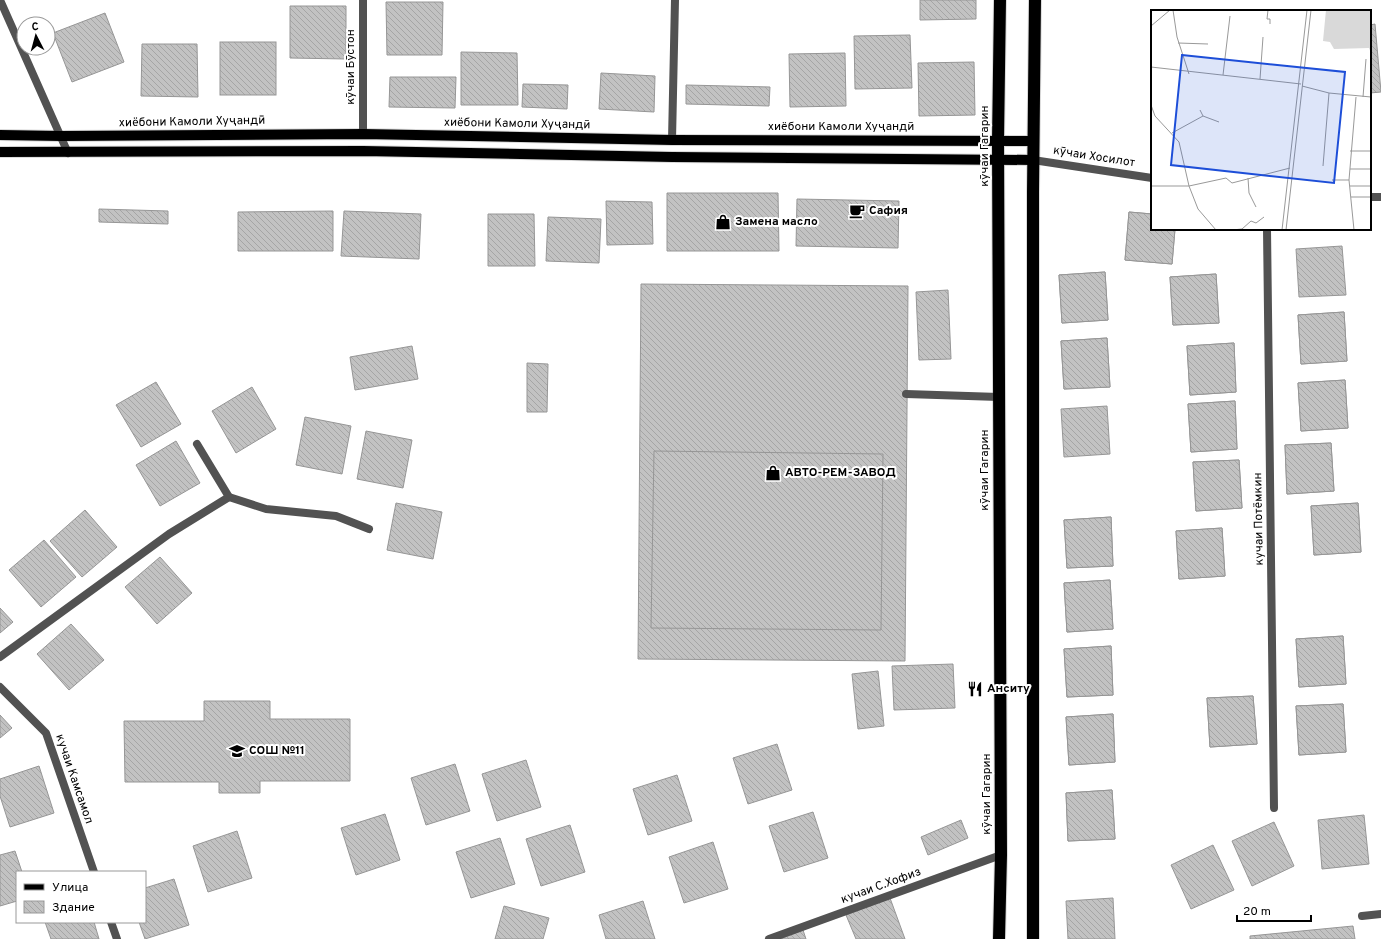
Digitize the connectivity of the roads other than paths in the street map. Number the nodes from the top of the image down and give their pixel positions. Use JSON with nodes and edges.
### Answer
{"nodes":[{"id":1,"x":0,"y":0,"type":"edge"},
{"id":2,"x":363,"y":0,"type":"edge"},
{"id":3,"x":675,"y":0,"type":"edge"},
{"id":4,"x":1000,"y":0,"type":"edge"},
{"id":5,"x":1035,"y":0,"type":"edge"},
{"id":6,"x":363,"y":134,"type":"junction"},
{"id":7,"x":0,"y":135,"type":"edge"},
{"id":8,"x":61,"y":136,"type":"junction"},
{"id":9,"x":672,"y":140,"type":"junction"},
{"id":10,"x":998,"y":141,"type":"junction"},
{"id":11,"x":1033,"y":141,"type":"junction"},
{"id":12,"x":0,"y":152,"type":"edge"},
{"id":13,"x":68,"y":153,"type":"junction"},
{"id":14,"x":998,"y":160,"type":"junction"},
{"id":15,"x":1033,"y":160,"type":"junction"},
{"id":16,"x":1151,"y":178,"type":"edge"},
{"id":17,"x":1267,"y":230,"type":"edge"},
{"id":18,"x":906,"y":394,"type":"dead end"},
{"id":19,"x":999,"y":397,"type":"junction"},
{"id":20,"x":197,"y":444,"type":"dead end"},
{"id":21,"x":228,"y":497,"type":"junction"},
{"id":22,"x":369,"y":529,"type":"dead end"},
{"id":23,"x":0,"y":656,"type":"edge"},
{"id":24,"x":0,"y":687,"type":"edge"},
{"id":25,"x":1274,"y":808,"type":"dead end"},
{"id":26,"x":1001,"y":855,"type":"junction"},
{"id":27,"x":94,"y":871,"type":"edge"},
{"id":28,"x":1381,"y":914,"type":"edge"},
{"id":29,"x":1362,"y":916,"type":"dead end"},
{"id":30,"x":111,"y":923,"type":"edge"},
{"id":31,"x":117,"y":939,"type":"edge"},
{"id":32,"x":769,"y":939,"type":"edge"},
{"id":33,"x":999,"y":939,"type":"edge"},
{"id":34,"x":1033,"y":939,"type":"edge"}],
"edges":[{"from":1,"to":8,"type":"street"},
{"from":2,"to":6,"type":"street","name":"кӯчаи Бӯстон"},
{"from":3,"to":9,"type":"street"},
{"from":4,"to":10,"type":"highway","name":"кӯчаи Гагарин"},
{"from":5,"to":11,"type":"highway"},
{"from":6,"to":8,"type":"main road","name":"хиёбони Камоли Хуҷандӣ"},
{"from":6,"to":9,"type":"main road","name":"хиёбони Камоли Хуҷандӣ"},
{"from":7,"to":8,"type":"main road","name":"хиёбони Камоли Хуҷандӣ"},
{"from":8,"to":13,"type":"street"},
{"from":9,"to":10,"type":"main road","name":"хиёбони Камоли Хуҷандӣ"},
{"from":10,"to":11,"type":"main road","name":"хиёбони Камоли Хуҷандӣ"},
{"from":10,"to":14,"type":"highway","name":"кӯчаи Гагарин"},
{"from":11,"to":15,"type":"highway"},
{"from":12,"to":13,"type":"main road"},
{"from":13,"to":14,"type":"main road"},
{"from":14,"to":15,"type":"main road"},
{"from":14,"to":19,"type":"highway","name":"кӯчаи Гагарин"},
{"from":15,"to":16,"type":"street","name":"кӯчаи Хосилот"},
{"from":15,"to":34,"type":"highway"},
{"from":17,"to":25,"type":"street","name":"кучаи Потёмкин"},
{"from":18,"to":19,"type":"street"},
{"from":19,"to":26,"type":"highway","name":"кӯчаи Гагарин"},
{"from":20,"to":21,"type":"street"},
{"from":21,"to":22,"type":"street"},
{"from":21,"to":23,"type":"street"},
{"from":24,"to":27,"type":"street","name":"кучаи Камсамол"},
{"from":26,"to":32,"type":"street","name":"кучаи С.Хофиз"},
{"from":26,"to":33,"type":"highway","name":"кӯчаи Гагарин"},
{"from":28,"to":29,"type":"street"},
{"from":30,"to":31,"type":"street"}]}
